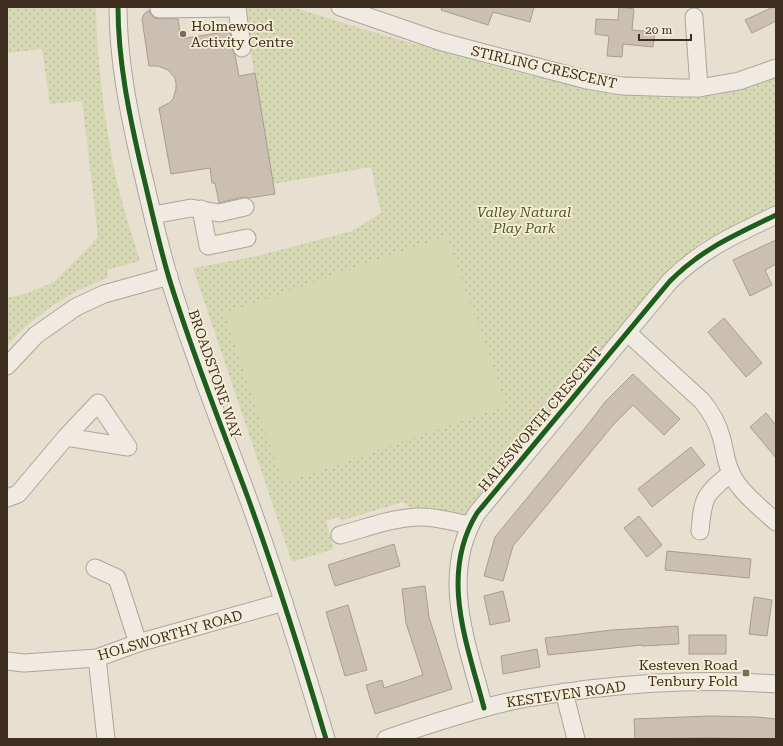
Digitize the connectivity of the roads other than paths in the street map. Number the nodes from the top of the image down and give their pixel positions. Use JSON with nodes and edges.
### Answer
{"nodes":[{"id":1,"x":118,"y":7,"type":"edge"},
{"id":2,"x":237,"y":7,"type":"edge"},
{"id":3,"x":340,"y":7,"type":"edge"},
{"id":4,"x":159,"y":9,"type":"dead end"},
{"id":5,"x":694,"y":17,"type":"dead end"},
{"id":6,"x":242,"y":48,"type":"dead end"},
{"id":7,"x":776,"y":68,"type":"edge"},
{"id":8,"x":699,"y":88,"type":"junction"},
{"id":9,"x":245,"y":207,"type":"dead end"},
{"id":10,"x":201,"y":209,"type":"junction"},
{"id":11,"x":153,"y":215,"type":"junction"},
{"id":12,"x":776,"y":215,"type":"edge"},
{"id":13,"x":247,"y":238,"type":"dead end"},
{"id":14,"x":169,"y":276,"type":"junction"},
{"id":15,"x":628,"y":333,"type":"junction"},
{"id":16,"x":7,"y":366,"type":"edge"},
{"id":17,"x":66,"y":437,"type":"dead end"},
{"id":18,"x":731,"y":473,"type":"junction"},
{"id":19,"x":7,"y":498,"type":"edge"},
{"id":20,"x":776,"y":522,"type":"edge"},
{"id":21,"x":469,"y":525,"type":"junction"},
{"id":22,"x":700,"y":531,"type":"dead end"},
{"id":23,"x":340,"y":535,"type":"dead end"},
{"id":24,"x":95,"y":568,"type":"dead end"},
{"id":25,"x":284,"y":602,"type":"junction"},
{"id":26,"x":138,"y":644,"type":"junction"},
{"id":27,"x":97,"y":658,"type":"junction"},
{"id":28,"x":7,"y":661,"type":"edge"},
{"id":29,"x":776,"y":684,"type":"edge"},
{"id":30,"x":564,"y":692,"type":"junction"},
{"id":31,"x":484,"y":708,"type":"junction"},
{"id":32,"x":106,"y":739,"type":"edge"},
{"id":33,"x":326,"y":739,"type":"edge"},
{"id":34,"x":386,"y":739,"type":"edge"},
{"id":35,"x":576,"y":739,"type":"edge"}],
"edges":[{"from":1,"to":11,"type":"street","name":"BROADSTONE WAY"},
{"from":2,"to":4,"type":"street"},
{"from":2,"to":6,"type":"street"},
{"from":3,"to":8,"type":"street","name":"STIRLING CRESCENT"},
{"from":5,"to":8,"type":"street"},
{"from":7,"to":8,"type":"street","name":"STIRLING CRESCENT"},
{"from":9,"to":10,"type":"street"},
{"from":10,"to":11,"type":"street"},
{"from":10,"to":13,"type":"street"},
{"from":11,"to":14,"type":"street","name":"BROADSTONE WAY"},
{"from":12,"to":15,"type":"street","name":"HALESWORTH CRESCENT"},
{"from":14,"to":16,"type":"street"},
{"from":14,"to":25,"type":"street","name":"BROADSTONE WAY"},
{"from":15,"to":18,"type":"street"},
{"from":15,"to":21,"type":"street","name":"HALESWORTH CRESCENT"},
{"from":17,"to":19,"type":"street"},
{"from":18,"to":20,"type":"street"},
{"from":18,"to":22,"type":"street"},
{"from":21,"to":23,"type":"street"},
{"from":21,"to":31,"type":"street","name":"HALESWORTH CRESCENT"},
{"from":24,"to":26,"type":"street"},
{"from":25,"to":26,"type":"street","name":"HOLSWORTHY ROAD"},
{"from":25,"to":33,"type":"street","name":"BROADSTONE WAY"},
{"from":26,"to":27,"type":"street","name":"HOLSWORTHY ROAD"},
{"from":27,"to":28,"type":"street","name":"HOLSWORTHY ROAD"},
{"from":27,"to":32,"type":"street"},
{"from":29,"to":30,"type":"street","name":"KESTEVEN ROAD"},
{"from":30,"to":31,"type":"street","name":"KESTEVEN ROAD"},
{"from":30,"to":35,"type":"street"},
{"from":31,"to":34,"type":"street","name":"KESTEVEN ROAD"}]}
